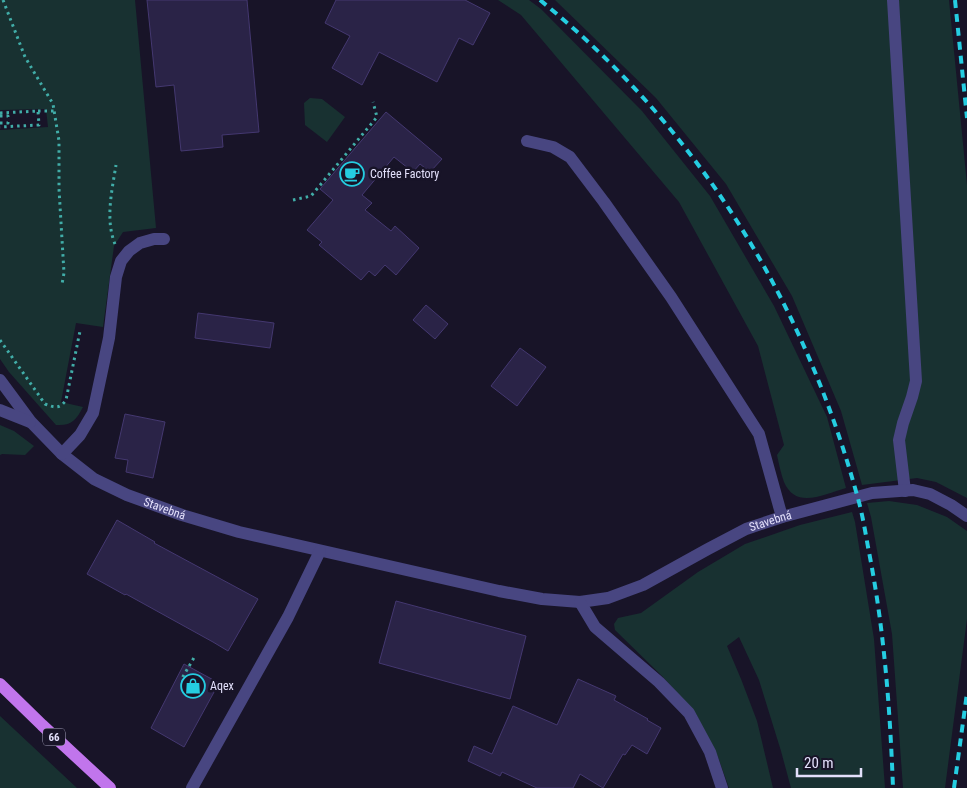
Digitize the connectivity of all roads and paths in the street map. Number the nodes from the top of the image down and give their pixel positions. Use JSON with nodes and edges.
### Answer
{"nodes":[{"id":1,"x":3,"y":0,"type":"edge"},
{"id":2,"x":893,"y":0,"type":"edge"},
{"id":3,"x":373,"y":102,"type":"dead end"},
{"id":4,"x":54,"y":111,"type":"junction"},
{"id":5,"x":38,"y":112,"type":"junction"},
{"id":6,"x":0,"y":114,"type":"edge"},
{"id":7,"x":1,"y":124,"type":"edge"},
{"id":8,"x":527,"y":141,"type":"dead end"},
{"id":9,"x":116,"y":165,"type":"dead end"},
{"id":10,"x":293,"y":200,"type":"dead end"},
{"id":11,"x":164,"y":239,"type":"dead end"},
{"id":12,"x":122,"y":261,"type":"junction"},
{"id":13,"x":62,"y":284,"type":"dead end"},
{"id":14,"x":80,"y":331,"type":"dead end"},
{"id":15,"x":0,"y":340,"type":"edge"},
{"id":16,"x":0,"y":380,"type":"edge"},
{"id":17,"x":0,"y":410,"type":"edge"},
{"id":18,"x":31,"y":422,"type":"junction"},
{"id":19,"x":62,"y":454,"type":"junction"},
{"id":20,"x":905,"y":491,"type":"junction"},
{"id":21,"x":967,"y":516,"type":"edge"},
{"id":22,"x":782,"y":517,"type":"junction"},
{"id":23,"x":320,"y":550,"type":"junction"},
{"id":24,"x":580,"y":602,"type":"junction"},
{"id":25,"x":195,"y":656,"type":"dead end"},
{"id":26,"x":184,"y":681,"type":"dead end"},
{"id":27,"x":0,"y":684,"type":"edge"},
{"id":28,"x":110,"y":788,"type":"edge"},
{"id":29,"x":192,"y":788,"type":"edge"},
{"id":30,"x":722,"y":788,"type":"edge"}],
"edges":[{"from":1,"to":4,"type":"path"},
{"from":2,"to":20,"type":"street"},
{"from":3,"to":10,"type":"path"},
{"from":4,"to":5,"type":"path"},
{"from":4,"to":13,"type":"path"},
{"from":5,"to":6,"type":"path"},
{"from":5,"to":7,"type":"path"},
{"from":6,"to":7,"type":"path"},
{"from":8,"to":22,"type":"street"},
{"from":9,"to":12,"type":"path"},
{"from":11,"to":12,"type":"street"},
{"from":12,"to":19,"type":"street"},
{"from":14,"to":15,"type":"path"},
{"from":16,"to":18,"type":"street","name":"Stavebná"},
{"from":17,"to":18,"type":"street","name":"Stavebná"},
{"from":18,"to":19,"type":"street","name":"Stavebná"},
{"from":19,"to":23,"type":"street","name":"Stavebná"},
{"from":20,"to":21,"type":"street","name":"Stavebná"},
{"from":20,"to":22,"type":"street","name":"Stavebná"},
{"from":22,"to":24,"type":"street","name":"Stavebná"},
{"from":23,"to":24,"type":"street","name":"Stavebná"},
{"from":23,"to":29,"type":"street"},
{"from":24,"to":30,"type":"street"},
{"from":25,"to":26,"type":"path"},
{"from":27,"to":28,"type":"main road","number":"66"}]}
